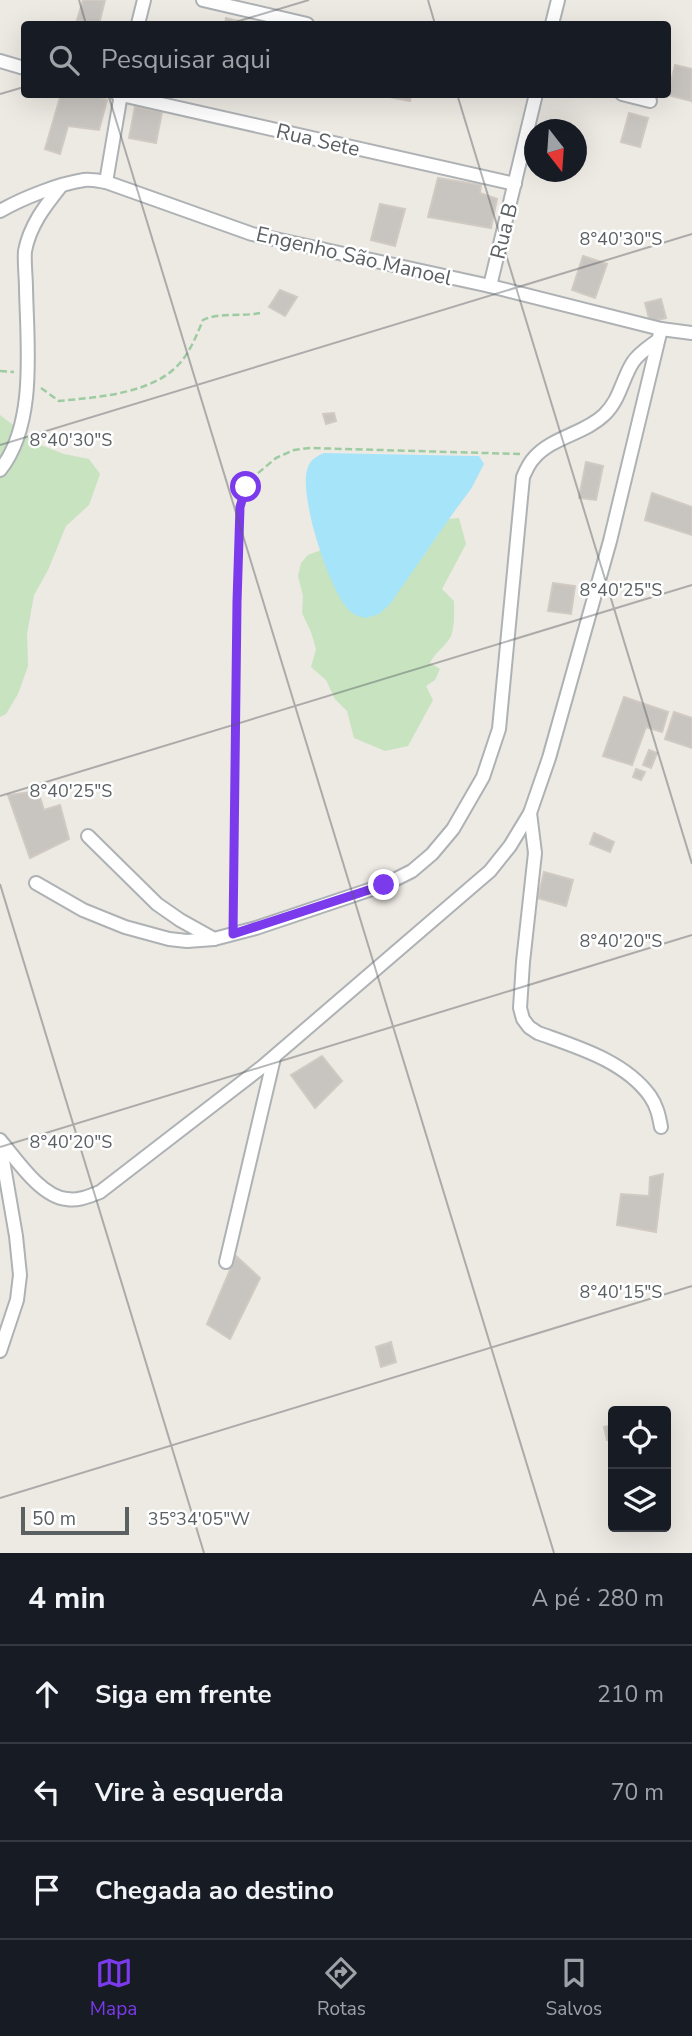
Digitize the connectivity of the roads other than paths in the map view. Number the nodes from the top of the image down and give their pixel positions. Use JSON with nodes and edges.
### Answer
{"nodes":[{"id":1,"x":144,"y":0,"type":"edge"},
{"id":2,"x":203,"y":0,"type":"edge"},
{"id":3,"x":558,"y":0,"type":"edge"},
{"id":4,"x":139,"y":21,"type":"edge"},
{"id":5,"x":294,"y":21,"type":"edge"},
{"id":6,"x":552,"y":21,"type":"edge"},
{"id":7,"x":0,"y":61,"type":"edge"},
{"id":8,"x":21,"y":67,"type":"edge"},
{"id":9,"x":120,"y":98,"type":"edge"},
{"id":10,"x":133,"y":98,"type":"edge"},
{"id":11,"x":535,"y":98,"type":"edge"},
{"id":12,"x":636,"y":98,"type":"edge"},
{"id":13,"x":650,"y":102,"type":"dead end"},
{"id":14,"x":106,"y":182,"type":"junction"},
{"id":15,"x":515,"y":184,"type":"junction"},
{"id":16,"x":61,"y":186,"type":"junction"},
{"id":17,"x":0,"y":211,"type":"edge"},
{"id":18,"x":490,"y":286,"type":"junction"},
{"id":19,"x":692,"y":333,"type":"edge"},
{"id":20,"x":659,"y":335,"type":"junction"},
{"id":21,"x":0,"y":470,"type":"edge"},
{"id":22,"x":530,"y":813,"type":"junction"},
{"id":23,"x":88,"y":836,"type":"dead end"},
{"id":24,"x":36,"y":883,"type":"dead end"},
{"id":25,"x":214,"y":939,"type":"junction"},
{"id":26,"x":274,"y":1057,"type":"junction"},
{"id":27,"x":661,"y":1127,"type":"dead end"},
{"id":28,"x":0,"y":1142,"type":"edge"},
{"id":29,"x":226,"y":1262,"type":"dead end"},
{"id":30,"x":0,"y":1351,"type":"edge"}],
"edges":[{"from":1,"to":4,"type":"street"},
{"from":2,"to":5,"type":"street"},
{"from":3,"to":6,"type":"street"},
{"from":7,"to":8,"type":"street"},
{"from":9,"to":14,"type":"street"},
{"from":10,"to":15,"type":"street","name":"Rua Sete"},
{"from":11,"to":15,"type":"street","name":"Rua B"},
{"from":12,"to":13,"type":"street"},
{"from":14,"to":16,"type":"street"},
{"from":14,"to":18,"type":"street","name":"Engenho São Manoel"},
{"from":15,"to":18,"type":"street","name":"Rua B"},
{"from":16,"to":17,"type":"street"},
{"from":16,"to":21,"type":"street"},
{"from":18,"to":20,"type":"street","name":"Engenho São Manoel"},
{"from":19,"to":20,"type":"street","name":"Engenho São Manoel"},
{"from":20,"to":22,"type":"street"},
{"from":20,"to":25,"type":"street"},
{"from":22,"to":26,"type":"street"},
{"from":22,"to":27,"type":"street"},
{"from":23,"to":25,"type":"street"},
{"from":24,"to":25,"type":"street"},
{"from":26,"to":28,"type":"street"},
{"from":26,"to":29,"type":"street"},
{"from":28,"to":30,"type":"street"}]}
